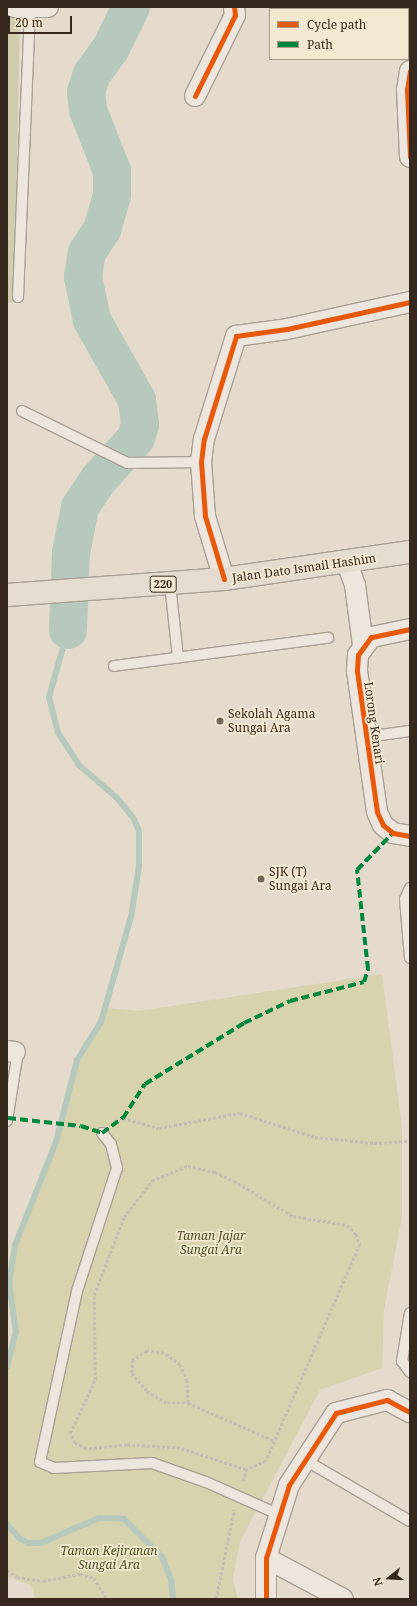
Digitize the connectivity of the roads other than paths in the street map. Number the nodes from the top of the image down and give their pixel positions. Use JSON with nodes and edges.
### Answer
{"nodes":[{"id":1,"x":234,"y":7,"type":"edge"},
{"id":2,"x":30,"y":8,"type":"edge"},
{"id":3,"x":410,"y":71,"type":"edge"},
{"id":4,"x":195,"y":96,"type":"dead end"},
{"id":5,"x":410,"y":157,"type":"edge"},
{"id":6,"x":18,"y":297,"type":"dead end"},
{"id":7,"x":410,"y":302,"type":"edge"},
{"id":8,"x":22,"y":411,"type":"dead end"},
{"id":9,"x":200,"y":462,"type":"junction"},
{"id":10,"x":410,"y":552,"type":"edge"},
{"id":11,"x":347,"y":563,"type":"junction"},
{"id":12,"x":224,"y":579,"type":"junction"},
{"id":13,"x":170,"y":584,"type":"junction"},
{"id":14,"x":15,"y":594,"type":"edge"},
{"id":15,"x":410,"y":629,"type":"edge"},
{"id":16,"x":328,"y":638,"type":"dead end"},
{"id":17,"x":363,"y":645,"type":"junction"},
{"id":18,"x":178,"y":658,"type":"junction"},
{"id":19,"x":114,"y":666,"type":"dead end"},
{"id":20,"x":410,"y":730,"type":"edge"},
{"id":21,"x":366,"y":736,"type":"junction"},
{"id":22,"x":410,"y":836,"type":"edge"},
{"id":23,"x":410,"y":888,"type":"edge"},
{"id":24,"x":410,"y":958,"type":"edge"},
{"id":25,"x":11,"y":1051,"type":"edge"},
{"id":26,"x":7,"y":1121,"type":"edge"},
{"id":27,"x":102,"y":1133,"type":"dead end"},
{"id":28,"x":410,"y":1313,"type":"edge"},
{"id":29,"x":410,"y":1372,"type":"edge"},
{"id":30,"x":410,"y":1412,"type":"edge"},
{"id":31,"x":305,"y":1460,"type":"junction"},
{"id":32,"x":280,"y":1515,"type":"junction"},
{"id":33,"x":410,"y":1521,"type":"edge"},
{"id":34,"x":266,"y":1558,"type":"junction"},
{"id":35,"x":266,"y":1599,"type":"edge"},
{"id":36,"x":343,"y":1599,"type":"edge"}],
"edges":[{"from":1,"to":4,"type":"street"},
{"from":2,"to":6,"type":"lane"},
{"from":3,"to":5,"type":"street"},
{"from":7,"to":9,"type":"street"},
{"from":8,"to":9,"type":"lane"},
{"from":9,"to":12,"type":"street"},
{"from":10,"to":11,"type":"main road","name":"Jalan Dato Ismail Hashim","number":"220"},
{"from":11,"to":12,"type":"main road","name":"Jalan Dato Ismail Hashim","number":"220"},
{"from":11,"to":17,"type":"street","name":"Lorong Kenari"},
{"from":12,"to":13,"type":"main road","name":"Jalan Dato Ismail Hashim","number":"220"},
{"from":13,"to":14,"type":"main road","name":"Jalan Dato Ismail Hashim","number":"220"},
{"from":13,"to":18,"type":"lane"},
{"from":15,"to":17,"type":"street"},
{"from":16,"to":18,"type":"lane"},
{"from":17,"to":21,"type":"street","name":"Lorong Kenari"},
{"from":18,"to":19,"type":"lane"},
{"from":20,"to":21,"type":"lane"},
{"from":21,"to":22,"type":"street","name":"Lorong Kenari"},
{"from":23,"to":24,"type":"lane"},
{"from":25,"to":26,"type":"lane"},
{"from":27,"to":32,"type":"lane"},
{"from":28,"to":29,"type":"lane"},
{"from":30,"to":31,"type":"street"},
{"from":31,"to":32,"type":"street"},
{"from":31,"to":33,"type":"lane"},
{"from":32,"to":34,"type":"street"},
{"from":34,"to":35,"type":"street"},
{"from":34,"to":36,"type":"street"}]}
